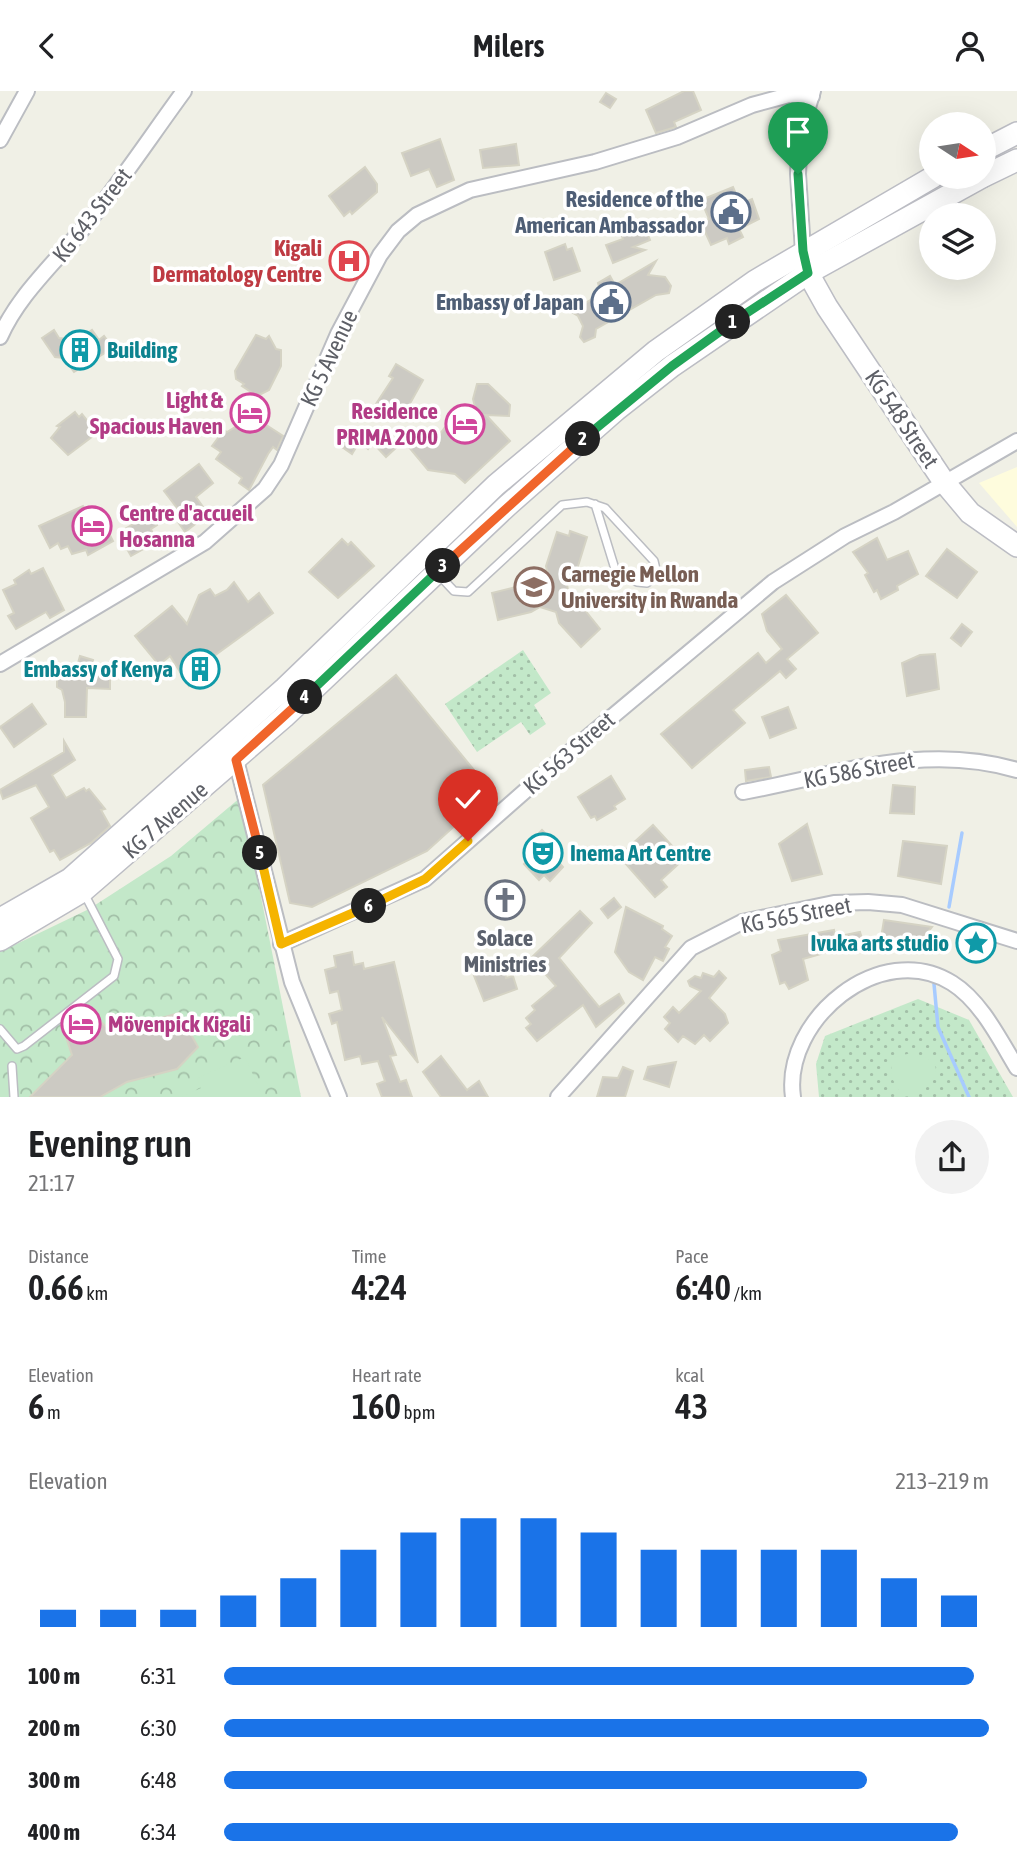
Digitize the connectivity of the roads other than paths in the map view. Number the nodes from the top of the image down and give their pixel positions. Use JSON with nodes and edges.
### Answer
{"nodes":[{"id":1,"x":27,"y":91,"type":"edge"},
{"id":2,"x":184,"y":91,"type":"edge"},
{"id":3,"x":813,"y":93,"type":"edge"},
{"id":4,"x":1017,"y":133,"type":"edge"},
{"id":5,"x":0,"y":140,"type":"edge"},
{"id":6,"x":996,"y":144,"type":"edge"},
{"id":7,"x":1017,"y":160,"type":"edge"},
{"id":8,"x":996,"y":170,"type":"edge"},
{"id":9,"x":919,"y":185,"type":"edge"},
{"id":10,"x":960,"y":189,"type":"edge"},
{"id":11,"x":803,"y":251,"type":"junction"},
{"id":12,"x":808,"y":273,"type":"junction"},
{"id":13,"x":0,"y":337,"type":"edge"},
{"id":14,"x":1017,"y":441,"type":"edge"},
{"id":15,"x":944,"y":482,"type":"junction"},
{"id":16,"x":595,"y":504,"type":"junction"},
{"id":17,"x":1017,"y":546,"type":"edge"},
{"id":18,"x":436,"y":572,"type":"junction"},
{"id":19,"x":0,"y":664,"type":"edge"},
{"id":20,"x":236,"y":760,"type":"junction"},
{"id":21,"x":1017,"y":770,"type":"edge"},
{"id":22,"x":743,"y":792,"type":"dead end"},
{"id":23,"x":77,"y":885,"type":"junction"},
{"id":24,"x":0,"y":919,"type":"edge"},
{"id":25,"x":0,"y":940,"type":"edge"},
{"id":26,"x":1017,"y":941,"type":"edge"},
{"id":27,"x":281,"y":944,"type":"junction"},
{"id":28,"x":0,"y":1029,"type":"edge"},
{"id":29,"x":12,"y":1066,"type":"dead end"},
{"id":30,"x":1017,"y":1068,"type":"edge"},
{"id":31,"x":14,"y":1097,"type":"edge"},
{"id":32,"x":339,"y":1097,"type":"edge"},
{"id":33,"x":558,"y":1097,"type":"edge"},
{"id":34,"x":793,"y":1097,"type":"edge"}],
"edges":[{"from":1,"to":5,"type":"street"},
{"from":2,"to":13,"type":"street","name":"KG 643 Street"},
{"from":3,"to":11,"type":"street"},
{"from":3,"to":19,"type":"street","name":"KG 5 Avenue"},
{"from":4,"to":6,"type":"main road"},
{"from":7,"to":8,"type":"main road","name":"KG 7 Avenue"},
{"from":9,"to":11,"type":"main road","name":"KG 7 Avenue"},
{"from":10,"to":12,"type":"main road","name":"KG 7 Avenue"},
{"from":11,"to":12,"type":"main road","name":"KG 548 Street"},
{"from":11,"to":23,"type":"main road","name":"KG 7 Avenue"},
{"from":12,"to":15,"type":"main road","name":"KG 548 Street"},
{"from":12,"to":18,"type":"main road","name":"KG 7 Avenue"},
{"from":14,"to":15,"type":"street"},
{"from":15,"to":17,"type":"main road","name":"KG 548 Street"},
{"from":15,"to":27,"type":"street","name":"KG 563 Street"},
{"from":16,"to":16,"type":"lane"},
{"from":16,"to":18,"type":"lane"},
{"from":18,"to":20,"type":"main road","name":"KG 7 Avenue"},
{"from":20,"to":23,"type":"main road","name":"KG 7 Avenue"},
{"from":20,"to":27,"type":"street"},
{"from":21,"to":22,"type":"street","name":"KG 586 Street"},
{"from":23,"to":24,"type":"main road","name":"KG 7 Avenue"},
{"from":23,"to":25,"type":"main road","name":"KG 7 Avenue"},
{"from":23,"to":28,"type":"lane"},
{"from":26,"to":33,"type":"street","name":"KG 565 Street"},
{"from":27,"to":32,"type":"street"},
{"from":29,"to":31,"type":"lane"},
{"from":30,"to":34,"type":"street"}]}
